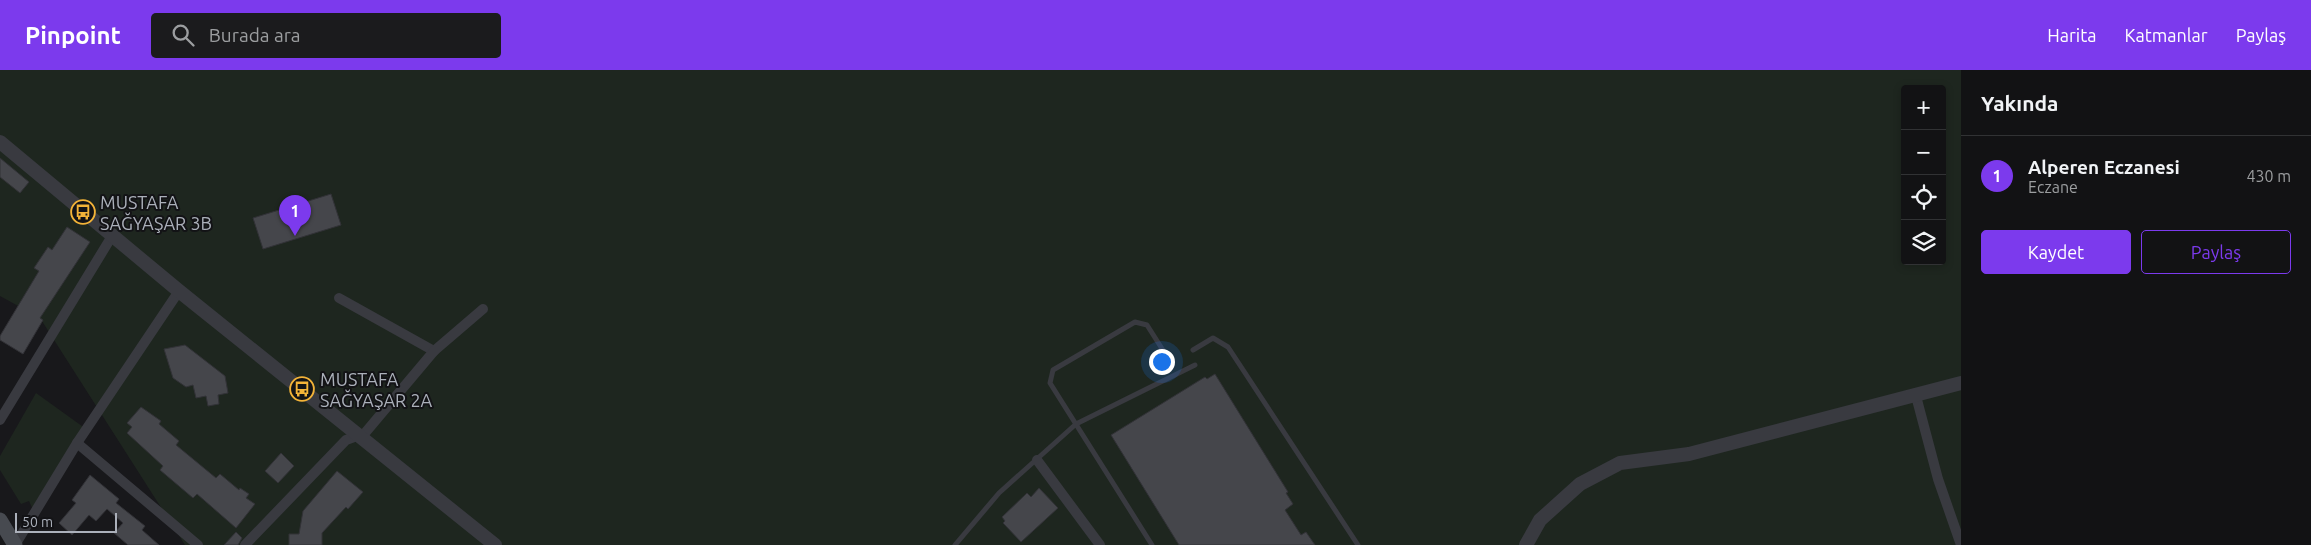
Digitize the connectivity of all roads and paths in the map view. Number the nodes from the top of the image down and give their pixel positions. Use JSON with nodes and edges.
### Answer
{"nodes":[{"id":1,"x":1,"y":142,"type":"edge"},
{"id":2,"x":112,"y":236,"type":"junction"},
{"id":3,"x":179,"y":291,"type":"junction"},
{"id":4,"x":339,"y":298,"type":"dead end"},
{"id":5,"x":484,"y":309,"type":"dead end"},
{"id":6,"x":1193,"y":350,"type":"dead end"},
{"id":7,"x":434,"y":351,"type":"junction"},
{"id":8,"x":1166,"y":355,"type":"dead end"},
{"id":9,"x":1195,"y":365,"type":"dead end"},
{"id":10,"x":1961,"y":383,"type":"edge"},
{"id":11,"x":1916,"y":396,"type":"junction"},
{"id":12,"x":0,"y":420,"type":"edge"},
{"id":13,"x":1076,"y":424,"type":"junction"},
{"id":14,"x":358,"y":435,"type":"junction"},
{"id":15,"x":77,"y":443,"type":"junction"},
{"id":16,"x":1037,"y":460,"type":"junction"},
{"id":17,"x":0,"y":520,"type":"edge"},
{"id":18,"x":1961,"y":544,"type":"edge"},
{"id":19,"x":15,"y":545,"type":"edge"},
{"id":20,"x":198,"y":545,"type":"edge"},
{"id":21,"x":245,"y":545,"type":"edge"},
{"id":22,"x":495,"y":545,"type":"edge"},
{"id":23,"x":955,"y":545,"type":"edge"},
{"id":24,"x":1100,"y":545,"type":"edge"},
{"id":25,"x":1152,"y":545,"type":"edge"},
{"id":26,"x":1358,"y":545,"type":"edge"},
{"id":27,"x":1526,"y":545,"type":"edge"}],
"edges":[{"from":1,"to":2,"type":"street"},
{"from":2,"to":3,"type":"street"},
{"from":2,"to":12,"type":"street"},
{"from":3,"to":14,"type":"street"},
{"from":3,"to":15,"type":"street"},
{"from":4,"to":7,"type":"street"},
{"from":5,"to":7,"type":"street"},
{"from":6,"to":26,"type":"lane"},
{"from":7,"to":14,"type":"street"},
{"from":8,"to":13,"type":"lane"},
{"from":9,"to":13,"type":"lane"},
{"from":10,"to":11,"type":"street"},
{"from":11,"to":18,"type":"street"},
{"from":11,"to":27,"type":"street"},
{"from":13,"to":16,"type":"lane"},
{"from":13,"to":25,"type":"lane"},
{"from":14,"to":21,"type":"street"},
{"from":14,"to":22,"type":"street"},
{"from":15,"to":19,"type":"street"},
{"from":15,"to":20,"type":"street"},
{"from":16,"to":23,"type":"lane"},
{"from":16,"to":24,"type":"street"},
{"from":17,"to":19,"type":"main road"}]}
